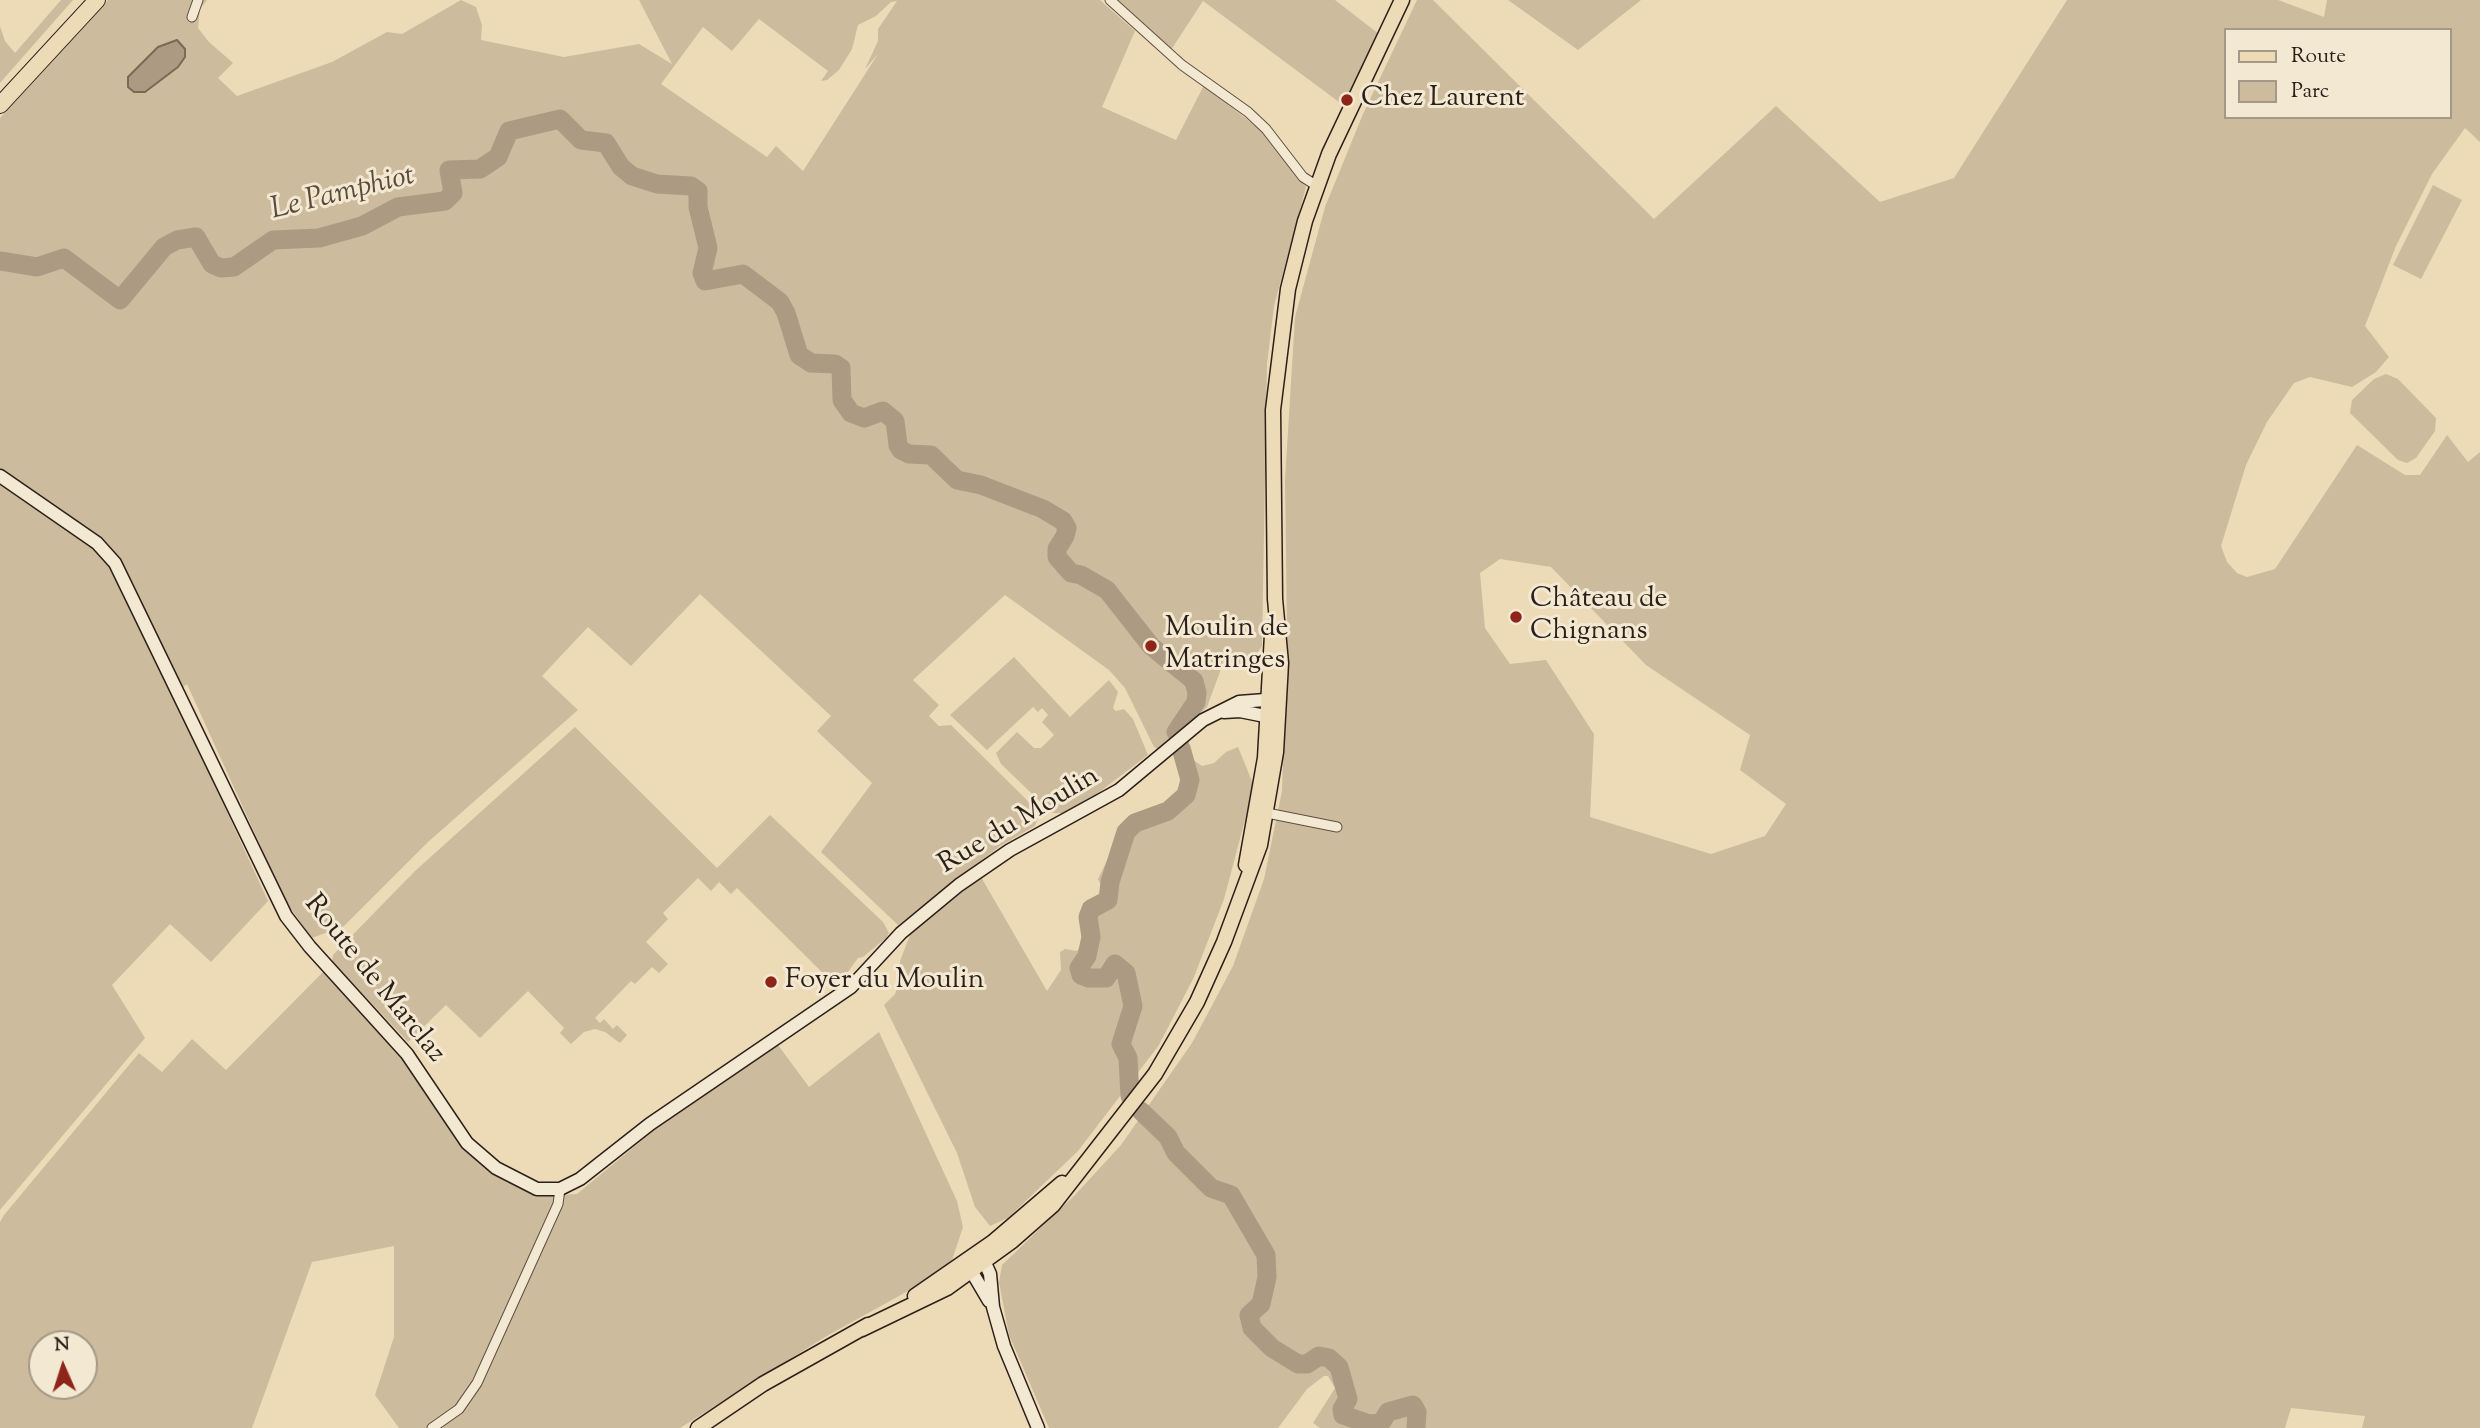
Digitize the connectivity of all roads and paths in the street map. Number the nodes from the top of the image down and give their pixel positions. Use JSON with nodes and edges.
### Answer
{"nodes":[{"id":1,"x":82,"y":0,"type":"edge"},
{"id":2,"x":97,"y":0,"type":"edge"},
{"id":3,"x":198,"y":0,"type":"edge"},
{"id":4,"x":1110,"y":0,"type":"edge"},
{"id":5,"x":1402,"y":0,"type":"edge"},
{"id":6,"x":192,"y":17,"type":"dead end"},
{"id":7,"x":34,"y":60,"type":"junction"},
{"id":8,"x":0,"y":90,"type":"edge"},
{"id":9,"x":0,"y":105,"type":"edge"},
{"id":10,"x":1317,"y":186,"type":"junction"},
{"id":11,"x":0,"y":476,"type":"edge"},
{"id":12,"x":1275,"y":699,"type":"junction"},
{"id":13,"x":1216,"y":713,"type":"junction"},
{"id":14,"x":1273,"y":718,"type":"junction"},
{"id":15,"x":1262,"y":812,"type":"junction"},
{"id":16,"x":1337,"y":827,"type":"dead end"},
{"id":17,"x":560,"y":1189,"type":"junction"},
{"id":18,"x":983,"y":1257,"type":"junction"},
{"id":19,"x":969,"y":1267,"type":"junction"},
{"id":20,"x":993,"y":1307,"type":"junction"},
{"id":21,"x":432,"y":1428,"type":"edge"},
{"id":22,"x":698,"y":1428,"type":"edge"},
{"id":23,"x":1038,"y":1428,"type":"edge"}],
"edges":[{"from":1,"to":7,"type":"highway"},
{"from":2,"to":7,"type":"highway"},
{"from":3,"to":6,"type":"street"},
{"from":4,"to":10,"type":"street"},
{"from":5,"to":10,"type":"main road"},
{"from":7,"to":8,"type":"highway"},
{"from":7,"to":9,"type":"highway"},
{"from":10,"to":12,"type":"main road"},
{"from":11,"to":17,"type":"street","name":"Route de Marclaz"},
{"from":12,"to":13,"type":"street","name":"Rue du Moulin"},
{"from":12,"to":14,"type":"main road"},
{"from":13,"to":14,"type":"street"},
{"from":13,"to":17,"type":"street","name":"Rue du Moulin"},
{"from":14,"to":15,"type":"main road"},
{"from":15,"to":16,"type":"street"},
{"from":15,"to":18,"type":"main road"},
{"from":17,"to":21,"type":"street"},
{"from":18,"to":19,"type":"main road"},
{"from":18,"to":20,"type":"street"},
{"from":19,"to":20,"type":"street"},
{"from":19,"to":22,"type":"main road"},
{"from":20,"to":23,"type":"street"}]}
